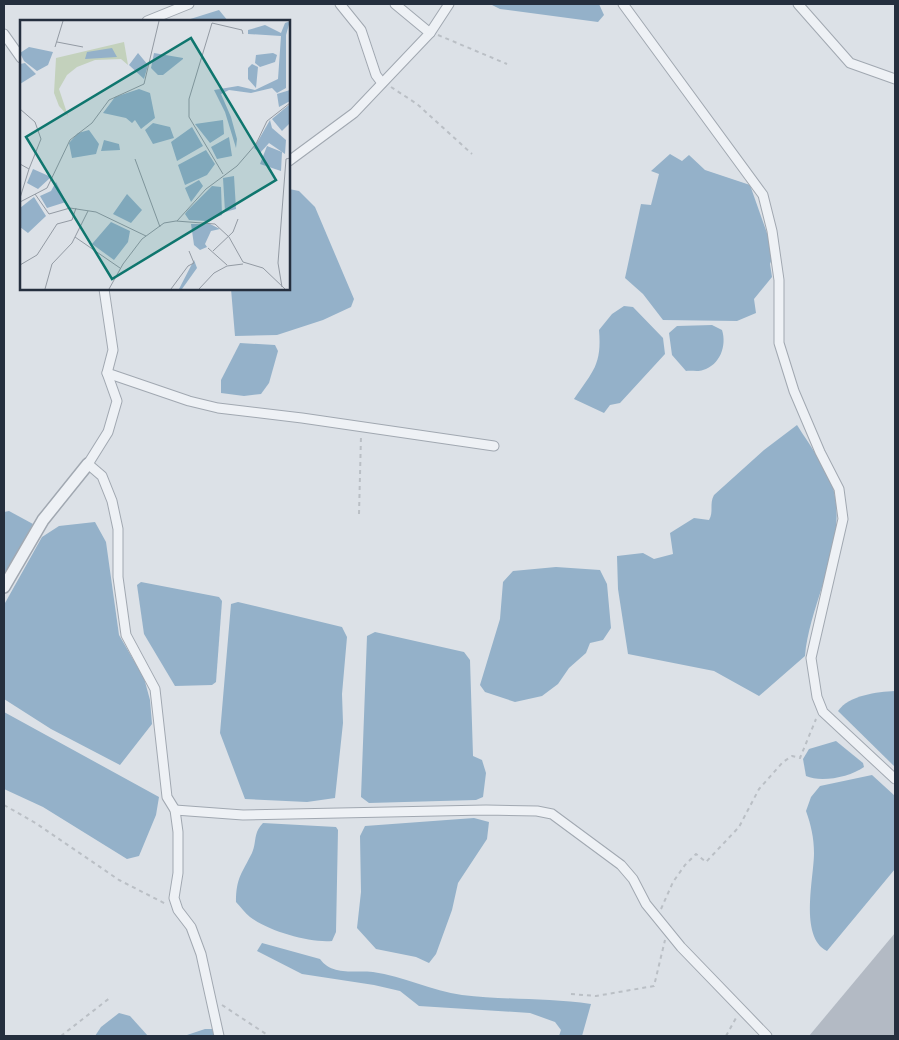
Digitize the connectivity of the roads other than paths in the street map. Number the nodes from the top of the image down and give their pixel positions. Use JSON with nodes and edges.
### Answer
{"nodes":[{"id":1,"x":189,"y":4,"type":"edge"},
{"id":2,"x":340,"y":4,"type":"edge"},
{"id":3,"x":395,"y":4,"type":"edge"},
{"id":4,"x":448,"y":4,"type":"edge"},
{"id":5,"x":622,"y":4,"type":"edge"},
{"id":6,"x":798,"y":4,"type":"edge"},
{"id":7,"x":149,"y":20,"type":"edge"},
{"id":8,"x":430,"y":32,"type":"junction"},
{"id":9,"x":4,"y":34,"type":"edge"},
{"id":10,"x":20,"y":57,"type":"edge"},
{"id":11,"x":895,"y":79,"type":"edge"},
{"id":12,"x":382,"y":83,"type":"junction"},
{"id":13,"x":290,"y":160,"type":"edge"},
{"id":14,"x":104,"y":290,"type":"edge"},
{"id":15,"x":108,"y":373,"type":"junction"},
{"id":16,"x":494,"y":446,"type":"dead end"},
{"id":17,"x":88,"y":464,"type":"junction"},
{"id":18,"x":4,"y":587,"type":"edge"},
{"id":19,"x":895,"y":779,"type":"edge"},
{"id":20,"x":175,"y":810,"type":"junction"},
{"id":21,"x":219,"y":1036,"type":"edge"},
{"id":22,"x":767,"y":1036,"type":"edge"}],
"edges":[{"from":1,"to":7,"type":"street"},
{"from":2,"to":12,"type":"street"},
{"from":3,"to":8,"type":"street"},
{"from":4,"to":8,"type":"street"},
{"from":5,"to":19,"type":"street"},
{"from":6,"to":11,"type":"street"},
{"from":8,"to":12,"type":"street"},
{"from":9,"to":10,"type":"street"},
{"from":12,"to":13,"type":"street"},
{"from":14,"to":15,"type":"street"},
{"from":15,"to":16,"type":"street"},
{"from":15,"to":17,"type":"street"},
{"from":17,"to":18,"type":"street"},
{"from":17,"to":20,"type":"street"},
{"from":20,"to":21,"type":"street"},
{"from":20,"to":22,"type":"street"}]}
